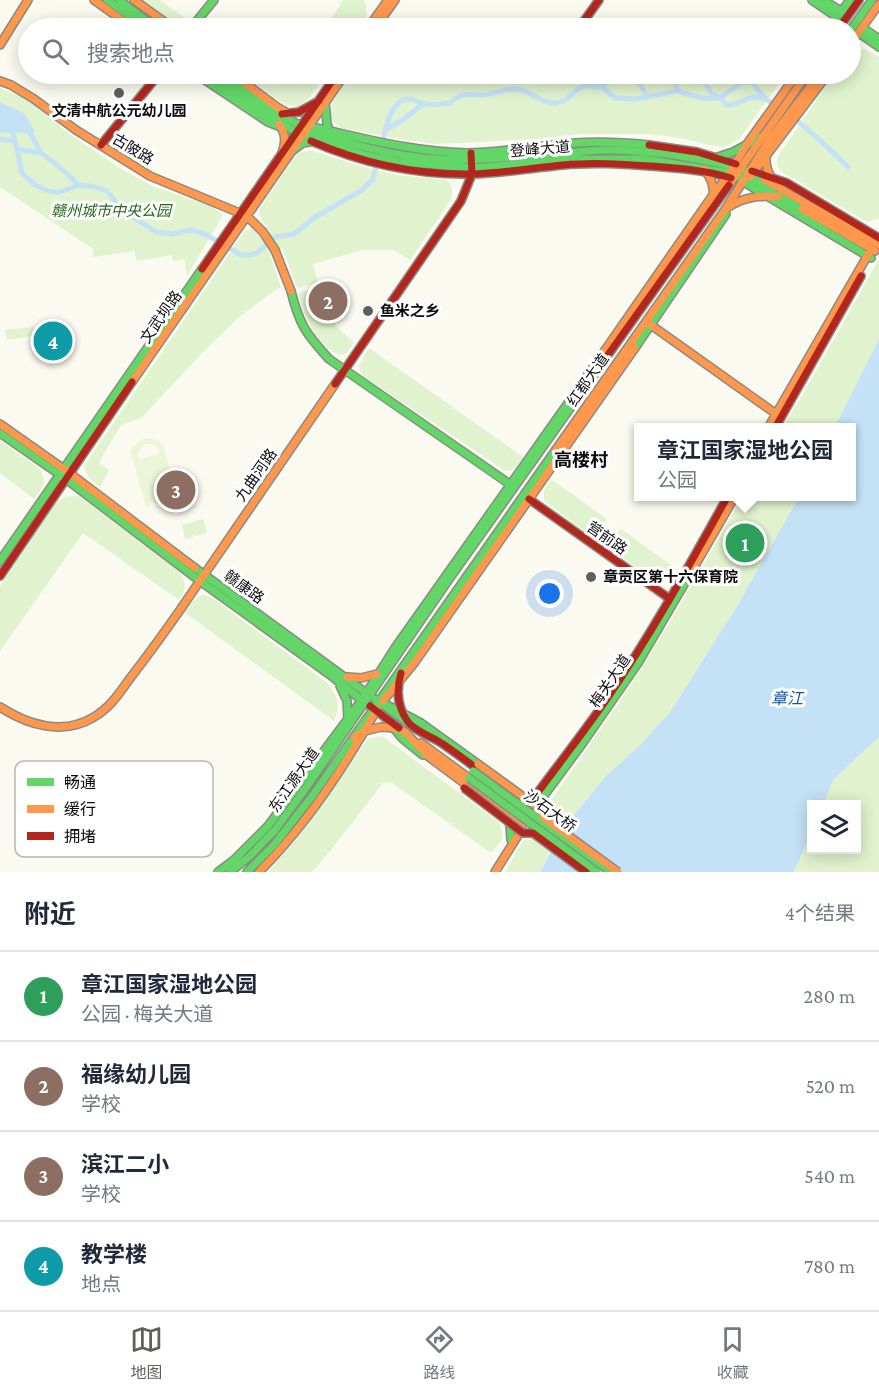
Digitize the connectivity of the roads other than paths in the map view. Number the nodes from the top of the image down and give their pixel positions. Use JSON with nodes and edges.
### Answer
{"nodes":[{"id":1,"x":28,"y":0,"type":"edge"},
{"id":2,"x":94,"y":0,"type":"edge"},
{"id":3,"x":107,"y":0,"type":"edge"},
{"id":4,"x":118,"y":0,"type":"edge"},
{"id":5,"x":134,"y":0,"type":"edge"},
{"id":6,"x":214,"y":0,"type":"edge"},
{"id":7,"x":374,"y":0,"type":"edge"},
{"id":8,"x":395,"y":0,"type":"edge"},
{"id":9,"x":599,"y":0,"type":"edge"},
{"id":10,"x":812,"y":0,"type":"edge"},
{"id":11,"x":824,"y":0,"type":"edge"},
{"id":12,"x":850,"y":0,"type":"edge"},
{"id":13,"x":859,"y":0,"type":"edge"},
{"id":14,"x":872,"y":0,"type":"edge"},
{"id":15,"x":879,"y":4,"type":"edge"},
{"id":16,"x":386,"y":5,"type":"edge"},
{"id":17,"x":839,"y":14,"type":"junction"},
{"id":18,"x":119,"y":18,"type":"edge"},
{"id":19,"x":132,"y":18,"type":"edge"},
{"id":20,"x":142,"y":18,"type":"edge"},
{"id":21,"x":159,"y":18,"type":"edge"},
{"id":22,"x":199,"y":18,"type":"edge"},
{"id":23,"x":376,"y":18,"type":"edge"},
{"id":24,"x":586,"y":18,"type":"edge"},
{"id":25,"x":836,"y":18,"type":"edge"},
{"id":26,"x":846,"y":18,"type":"edge"},
{"id":27,"x":859,"y":18,"type":"edge"},
{"id":28,"x":861,"y":30,"type":"junction"},
{"id":29,"x":879,"y":39,"type":"edge"},
{"id":30,"x":0,"y":45,"type":"edge"},
{"id":31,"x":879,"y":47,"type":"edge"},
{"id":32,"x":0,"y":81,"type":"edge"},
{"id":33,"x":151,"y":84,"type":"edge"},
{"id":34,"x":211,"y":84,"type":"edge"},
{"id":35,"x":225,"y":84,"type":"edge"},
{"id":36,"x":234,"y":84,"type":"edge"},
{"id":37,"x":246,"y":84,"type":"edge"},
{"id":38,"x":331,"y":84,"type":"edge"},
{"id":39,"x":336,"y":84,"type":"edge"},
{"id":40,"x":792,"y":84,"type":"edge"},
{"id":41,"x":800,"y":84,"type":"edge"},
{"id":42,"x":815,"y":84,"type":"edge"},
{"id":43,"x":819,"y":84,"type":"edge"},
{"id":44,"x":811,"y":92,"type":"junction"},
{"id":45,"x":322,"y":101,"type":"junction"},
{"id":46,"x":289,"y":114,"type":"junction"},
{"id":47,"x":277,"y":116,"type":"junction"},
{"id":48,"x":776,"y":125,"type":"junction"},
{"id":49,"x":282,"y":128,"type":"junction"},
{"id":50,"x":302,"y":130,"type":"junction"},
{"id":51,"x":330,"y":133,"type":"junction"},
{"id":52,"x":767,"y":137,"type":"junction"},
{"id":53,"x":312,"y":141,"type":"junction"},
{"id":54,"x":324,"y":142,"type":"junction"},
{"id":55,"x":747,"y":144,"type":"junction"},
{"id":56,"x":101,"y":145,"type":"junction"},
{"id":57,"x":365,"y":150,"type":"junction"},
{"id":58,"x":292,"y":151,"type":"junction"},
{"id":59,"x":282,"y":153,"type":"junction"},
{"id":60,"x":765,"y":156,"type":"junction"},
{"id":61,"x":399,"y":158,"type":"junction"},
{"id":62,"x":718,"y":158,"type":"junction"},
{"id":63,"x":471,"y":163,"type":"junction"},
{"id":64,"x":705,"y":167,"type":"junction"},
{"id":65,"x":735,"y":171,"type":"junction"},
{"id":66,"x":748,"y":176,"type":"junction"},
{"id":67,"x":770,"y":177,"type":"junction"},
{"id":68,"x":715,"y":192,"type":"junction"},
{"id":69,"x":784,"y":195,"type":"junction"},
{"id":70,"x":767,"y":196,"type":"junction"},
{"id":71,"x":732,"y":204,"type":"junction"},
{"id":72,"x":710,"y":211,"type":"junction"},
{"id":73,"x":724,"y":211,"type":"junction"},
{"id":74,"x":244,"y":214,"type":"junction"},
{"id":75,"x":877,"y":243,"type":"edge"},
{"id":76,"x":869,"y":257,"type":"junction"},
{"id":77,"x":651,"y":325,"type":"junction"},
{"id":78,"x":345,"y":371,"type":"junction"},
{"id":79,"x":778,"y":415,"type":"junction"},
{"id":80,"x":772,"y":423,"type":"edge"},
{"id":81,"x":776,"y":423,"type":"edge"},
{"id":82,"x":0,"y":424,"type":"edge"},
{"id":83,"x":0,"y":433,"type":"edge"},
{"id":84,"x":64,"y":474,"type":"junction"},
{"id":85,"x":511,"y":485,"type":"junction"},
{"id":86,"x":529,"y":499,"type":"junction"},
{"id":87,"x":725,"y":501,"type":"edge"},
{"id":88,"x":732,"y":501,"type":"edge"},
{"id":89,"x":0,"y":561,"type":"edge"},
{"id":90,"x":0,"y":576,"type":"edge"},
{"id":91,"x":202,"y":578,"type":"junction"},
{"id":92,"x":670,"y":599,"type":"junction"},
{"id":93,"x":395,"y":659,"type":"junction"},
{"id":94,"x":406,"y":663,"type":"junction"},
{"id":95,"x":378,"y":674,"type":"junction"},
{"id":96,"x":337,"y":676,"type":"junction"},
{"id":97,"x":398,"y":682,"type":"junction"},
{"id":98,"x":365,"y":697,"type":"junction"},
{"id":99,"x":380,"y":702,"type":"junction"},
{"id":100,"x":0,"y":707,"type":"edge"},
{"id":101,"x":375,"y":710,"type":"junction"},
{"id":102,"x":403,"y":711,"type":"junction"},
{"id":103,"x":348,"y":718,"type":"junction"},
{"id":104,"x":411,"y":725,"type":"junction"},
{"id":105,"x":393,"y":727,"type":"junction"},
{"id":106,"x":364,"y":731,"type":"junction"},
{"id":107,"x":405,"y":732,"type":"junction"},
{"id":108,"x":344,"y":733,"type":"junction"},
{"id":109,"x":351,"y":740,"type":"junction"},
{"id":110,"x":473,"y":771,"type":"junction"},
{"id":111,"x":536,"y":794,"type":"junction"},
{"id":112,"x":516,"y":798,"type":"junction"},
{"id":113,"x":530,"y":808,"type":"junction"},
{"id":114,"x":502,"y":812,"type":"junction"},
{"id":115,"x":520,"y":825,"type":"junction"},
{"id":116,"x":511,"y":840,"type":"junction"},
{"id":117,"x":218,"y":872,"type":"edge"},
{"id":118,"x":230,"y":872,"type":"edge"},
{"id":119,"x":247,"y":872,"type":"edge"},
{"id":120,"x":259,"y":872,"type":"edge"},
{"id":121,"x":490,"y":872,"type":"edge"},
{"id":122,"x":495,"y":872,"type":"edge"},
{"id":123,"x":585,"y":872,"type":"edge"},
{"id":124,"x":597,"y":872,"type":"edge"},
{"id":125,"x":611,"y":872,"type":"edge"},
{"id":126,"x":618,"y":872,"type":"edge"}],
"edges":[{"from":1,"to":30,"type":"main road"},
{"from":2,"to":18,"type":"main road"},
{"from":3,"to":19,"type":"main road"},
{"from":4,"to":20,"type":"main road"},
{"from":5,"to":21,"type":"main road"},
{"from":6,"to":22,"type":"main road"},
{"from":7,"to":16,"type":"main road"},
{"from":8,"to":16,"type":"main road"},
{"from":9,"to":24,"type":"main road"},
{"from":10,"to":17,"type":"main road"},
{"from":11,"to":17,"type":"main road"},
{"from":12,"to":17,"type":"main road"},
{"from":13,"to":26,"type":"main road"},
{"from":14,"to":27,"type":"main road"},
{"from":15,"to":28,"type":"main road"},
{"from":16,"to":23,"type":"main road"},
{"from":17,"to":25,"type":"main road"},
{"from":28,"to":29,"type":"main road"},
{"from":28,"to":31,"type":"main road"},
{"from":32,"to":56,"type":"main road","name":"古陂路"},
{"from":33,"to":56,"type":"main road"},
{"from":34,"to":49,"type":"main road"},
{"from":35,"to":47,"type":"main road","name":"登峰大道"},
{"from":36,"to":47,"type":"main road","name":"登峰大道"},
{"from":37,"to":46,"type":"main road"},
{"from":38,"to":45,"type":"main road","name":"文武坝路"},
{"from":39,"to":45,"type":"main road","name":"文武坝路"},
{"from":40,"to":48,"type":"main road"},
{"from":41,"to":48,"type":"main road","name":"红都大道"},
{"from":42,"to":44,"type":"main road","name":"红都大道"},
{"from":43,"to":44,"type":"main road"},
{"from":44,"to":48,"type":"main road","name":"红都大道"},
{"from":45,"to":46,"type":"main road"},
{"from":45,"to":50,"type":"main road","name":"文武坝路"},
{"from":45,"to":51,"type":"main road"},
{"from":46,"to":47,"type":"main road"},
{"from":46,"to":50,"type":"main road"},
{"from":47,"to":49,"type":"main road"},
{"from":47,"to":50,"type":"main road","name":"登峰大道"},
{"from":48,"to":52,"type":"main road","name":"红都大道"},
{"from":48,"to":55,"type":"main road"},
{"from":48,"to":60,"type":"main road"},
{"from":49,"to":50,"type":"main road"},
{"from":49,"to":59,"type":"main road"},
{"from":50,"to":51,"type":"main road","name":"登峰大道"},
{"from":50,"to":53,"type":"main road"},
{"from":50,"to":54,"type":"main road","name":"登峰大道"},
{"from":50,"to":58,"type":"main road","name":"文武坝路"},
{"from":50,"to":59,"type":"main road","name":"文武坝路"},
{"from":51,"to":57,"type":"main road","name":"登峰大道"},
{"from":52,"to":55,"type":"main road"},
{"from":52,"to":60,"type":"main road"},
{"from":52,"to":65,"type":"main road","name":"红都大道"},
{"from":52,"to":66,"type":"main road","name":"红都大道"},
{"from":53,"to":54,"type":"main road"},
{"from":53,"to":57,"type":"main road"},
{"from":53,"to":58,"type":"main road"},
{"from":54,"to":57,"type":"main road","name":"登峰大道"},
{"from":55,"to":62,"type":"main road"},
{"from":55,"to":65,"type":"main road"},
{"from":56,"to":74,"type":"main road","name":"古陂路"},
{"from":57,"to":61,"type":"main road","name":"登峰大道"},
{"from":57,"to":61,"type":"main road"},
{"from":58,"to":74,"type":"main road","name":"文武坝路"},
{"from":59,"to":74,"type":"main road","name":"文武坝路"},
{"from":60,"to":66,"type":"main road"},
{"from":60,"to":67,"type":"main road"},
{"from":61,"to":63,"type":"main road","name":"登峰大道"},
{"from":61,"to":63,"type":"main road"},
{"from":62,"to":63,"type":"main road"},
{"from":62,"to":64,"type":"main road"},
{"from":62,"to":65,"type":"main road"},
{"from":63,"to":64,"type":"main road"},
{"from":63,"to":64,"type":"main road","name":"登峰大道"},
{"from":63,"to":78,"type":"main road","name":"九曲河路"},
{"from":64,"to":65,"type":"main road","name":"登峰大道"},
{"from":64,"to":65,"type":"main road"},
{"from":64,"to":68,"type":"main road"},
{"from":65,"to":66,"type":"main road","name":"登峰大道"},
{"from":65,"to":66,"type":"main road"},
{"from":65,"to":68,"type":"main road"},
{"from":65,"to":72,"type":"main road","name":"红都大道"},
{"from":66,"to":67,"type":"main road"},
{"from":66,"to":69,"type":"main road","name":"登峰大道"},
{"from":66,"to":70,"type":"main road"},
{"from":66,"to":71,"type":"main road"},
{"from":66,"to":73,"type":"main road","name":"红都大道"},
{"from":67,"to":69,"type":"main road"},
{"from":67,"to":75,"type":"main road"},
{"from":68,"to":72,"type":"main road"},
{"from":68,"to":85,"type":"main road"},
{"from":69,"to":70,"type":"main road"},
{"from":69,"to":75,"type":"main road","name":"登峰大道"},
{"from":70,"to":71,"type":"main road"},
{"from":70,"to":76,"type":"main road"},
{"from":71,"to":73,"type":"main road"},
{"from":71,"to":77,"type":"main road"},
{"from":72,"to":93,"type":"main road","name":"红都大道"},
{"from":73,"to":94,"type":"main road","name":"红都大道"},
{"from":74,"to":78,"type":"main road","name":"古陂路"},
{"from":74,"to":84,"type":"main road","name":"文武坝路"},
{"from":75,"to":76,"type":"main road"},
{"from":76,"to":79,"type":"main road"},
{"from":77,"to":79,"type":"main road"},
{"from":77,"to":86,"type":"main road"},
{"from":78,"to":85,"type":"main road","name":"古陂路"},
{"from":78,"to":91,"type":"main road","name":"九曲河路"},
{"from":79,"to":80,"type":"main road"},
{"from":79,"to":81,"type":"main road"},
{"from":82,"to":84,"type":"main road","name":"赣康路"},
{"from":83,"to":84,"type":"main road","name":"赣康路"},
{"from":84,"to":89,"type":"main road","name":"文武坝路"},
{"from":84,"to":90,"type":"main road","name":"文武坝路"},
{"from":84,"to":91,"type":"main road","name":"赣康路"},
{"from":85,"to":95,"type":"main road"},
{"from":86,"to":92,"type":"main road","name":"营前路"},
{"from":86,"to":97,"type":"main road"},
{"from":87,"to":92,"type":"main road","name":"梅关大道"},
{"from":88,"to":113,"type":"main road","name":"梅关大道"},
{"from":91,"to":96,"type":"main road","name":"赣康路"},
{"from":91,"to":100,"type":"main road","name":"九曲河路"},
{"from":92,"to":111,"type":"main road","name":"梅关大道"},
{"from":93,"to":95,"type":"main road"},
{"from":93,"to":98,"type":"main road","name":"红都大道"},
{"from":94,"to":97,"type":"main road"},
{"from":94,"to":99,"type":"main road","name":"红都大道"},
{"from":95,"to":96,"type":"main road"},
{"from":95,"to":98,"type":"main road"},
{"from":96,"to":98,"type":"main road","name":"赣康路"},
{"from":96,"to":103,"type":"main road"},
{"from":97,"to":99,"type":"main road"},
{"from":97,"to":102,"type":"main road"},
{"from":98,"to":99,"type":"main road","name":"赣康路"},
{"from":98,"to":101,"type":"main road","name":"赣康路"},
{"from":98,"to":103,"type":"main road"},
{"from":98,"to":108,"type":"main road","name":"东江源大道"},
{"from":99,"to":101,"type":"main road"},
{"from":99,"to":102,"type":"main road"},
{"from":99,"to":104,"type":"main road","name":"赣康路"},
{"from":101,"to":105,"type":"main road"},
{"from":101,"to":106,"type":"main road"},
{"from":101,"to":107,"type":"main road","name":"赣康路"},
{"from":101,"to":109,"type":"main road","name":"东江源大道"},
{"from":102,"to":104,"type":"main road"},
{"from":102,"to":110,"type":"main road"},
{"from":103,"to":108,"type":"main road"},
{"from":103,"to":117,"type":"main road"},
{"from":104,"to":110,"type":"main road","name":"赣康路"},
{"from":104,"to":112,"type":"main road"},
{"from":105,"to":106,"type":"main road"},
{"from":105,"to":107,"type":"main road"},
{"from":105,"to":123,"type":"main road","bridge":true},
{"from":106,"to":109,"type":"main road"},
{"from":106,"to":120,"type":"main road"},
{"from":107,"to":110,"type":"main road","name":"赣康路"},
{"from":107,"to":114,"type":"main road"},
{"from":108,"to":118,"type":"main road","name":"东江源大道"},
{"from":109,"to":119,"type":"main road","name":"东江源大道"},
{"from":110,"to":124,"type":"main road","name":"沙石大桥","bridge":true},
{"from":110,"to":125,"type":"main road","name":"沙石大桥","bridge":true},
{"from":110,"to":126,"type":"main road","bridge":true},
{"from":111,"to":112,"type":"main road"},
{"from":111,"to":113,"type":"main road","name":"梅关大道"},
{"from":112,"to":113,"type":"main road"},
{"from":113,"to":115,"type":"main road","name":"梅关大道"},
{"from":114,"to":115,"type":"main road"},
{"from":114,"to":116,"type":"main road"},
{"from":115,"to":116,"type":"main road","name":"梅关大道"},
{"from":115,"to":122,"type":"main road","name":"梅关大道"},
{"from":116,"to":121,"type":"main road","name":"梅关大道"}]}
